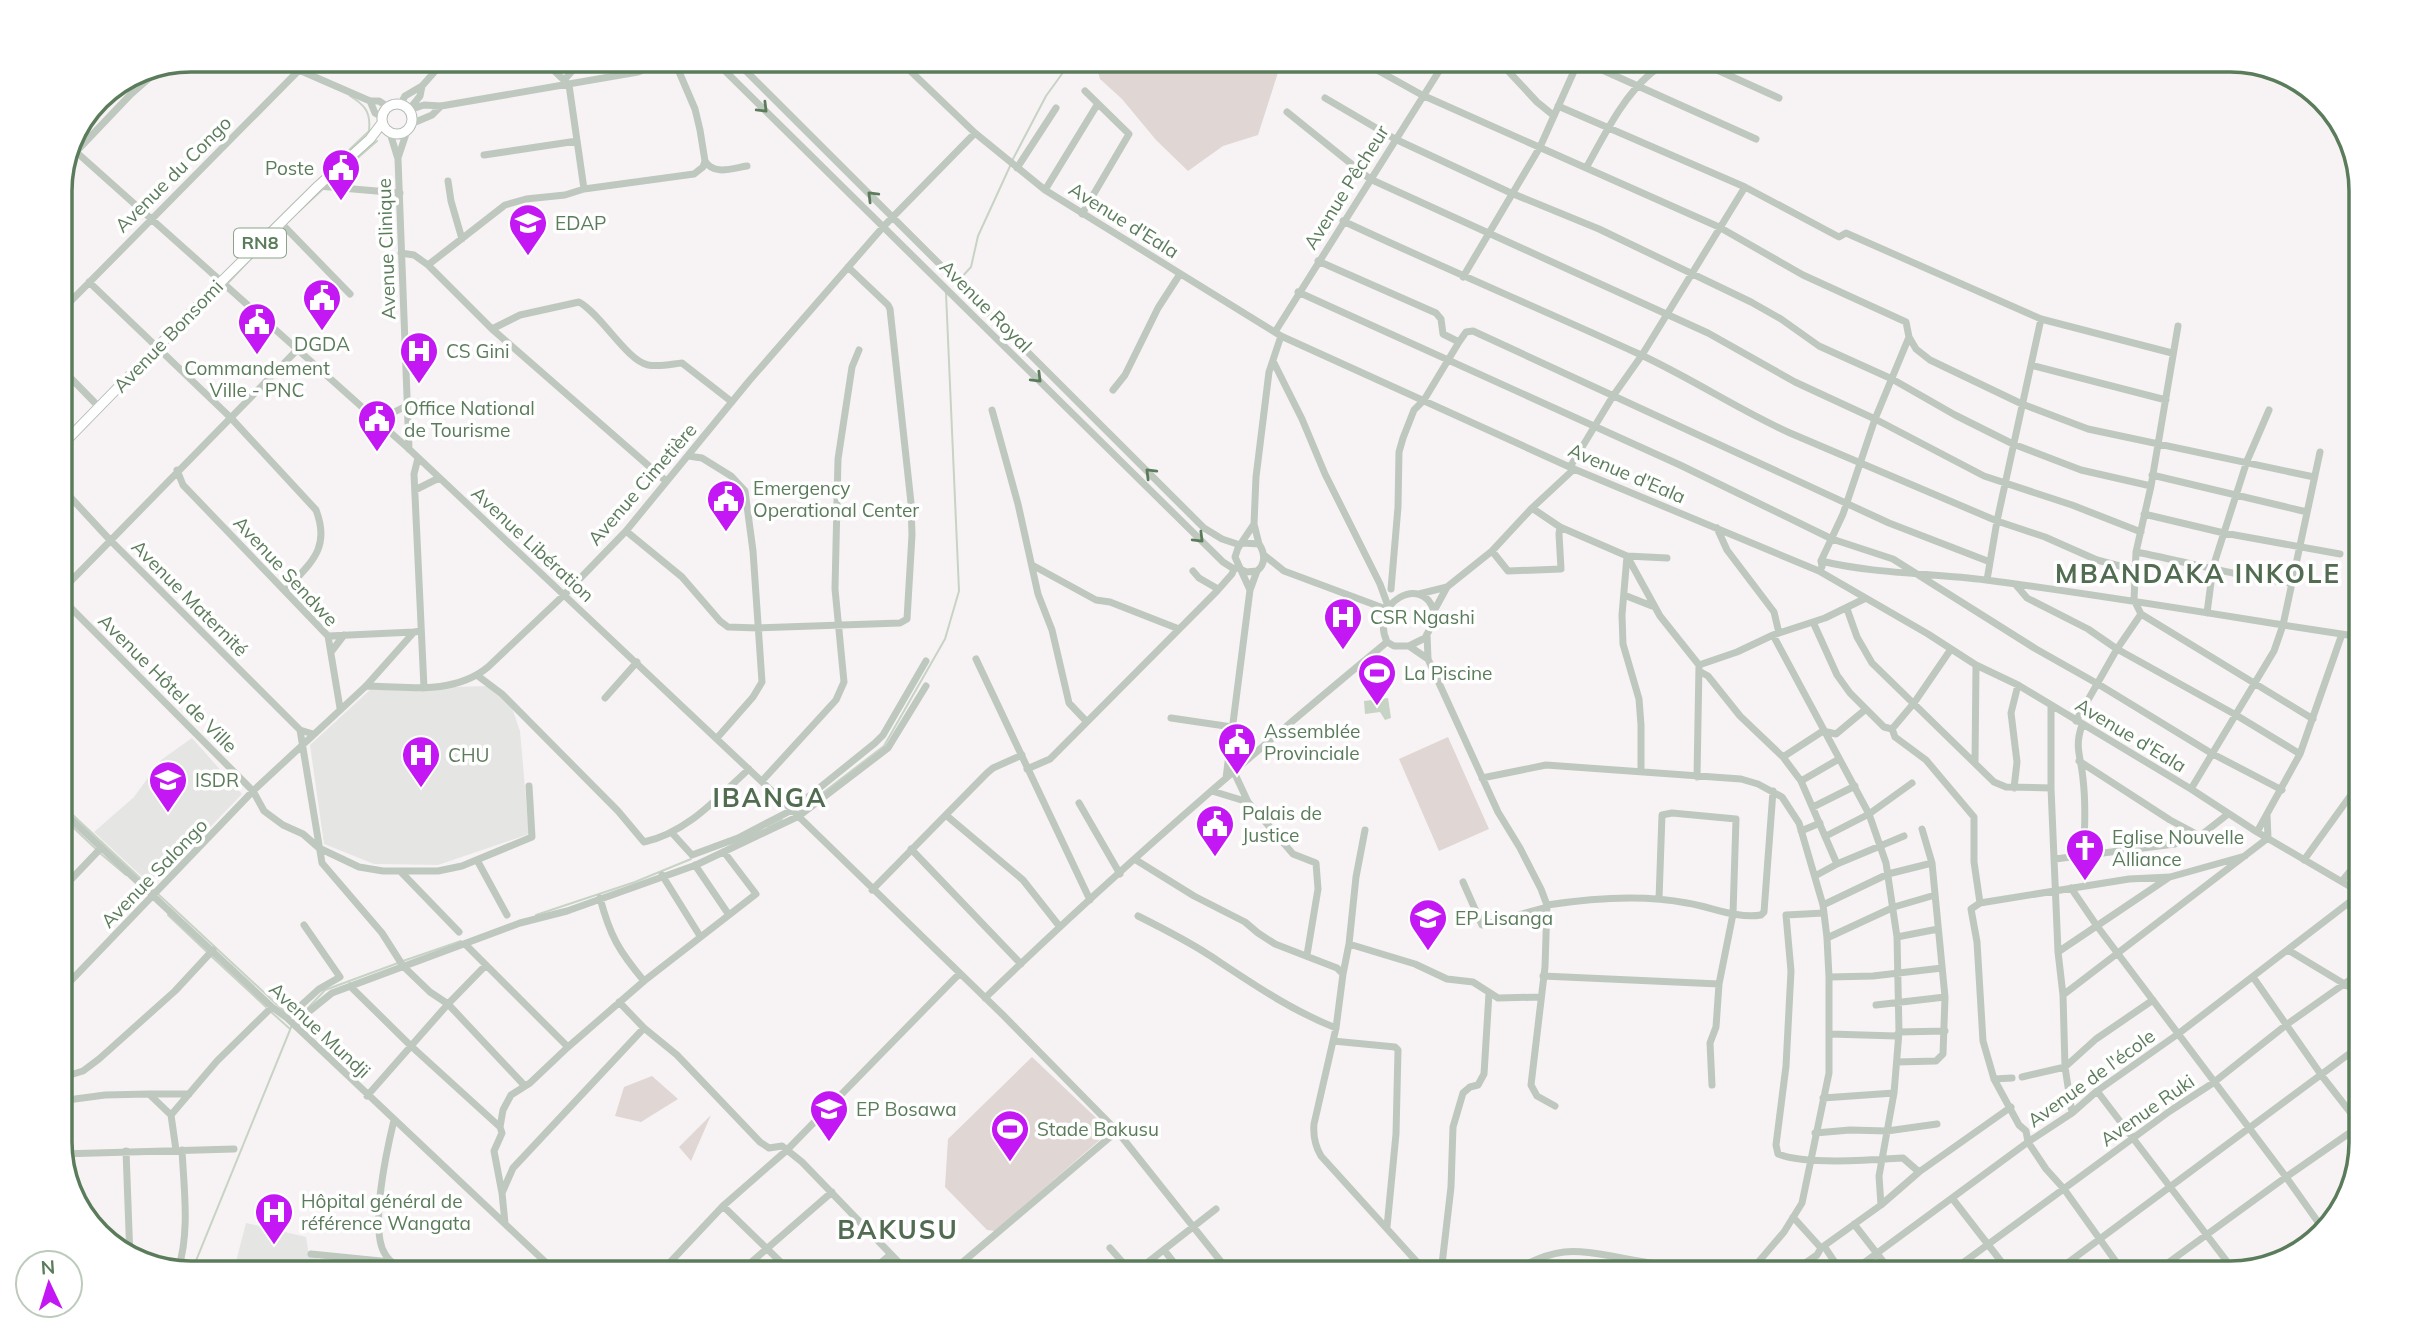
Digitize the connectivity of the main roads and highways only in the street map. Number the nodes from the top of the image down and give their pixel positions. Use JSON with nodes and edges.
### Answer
{"nodes":[{"id":1,"x":382,"y":120,"type":"junction"},
{"id":2,"x":389,"y":132,"type":"junction"},
{"id":3,"x":370,"y":139,"type":"junction"},
{"id":4,"x":72,"y":435,"type":"edge"}],
"edges":[{"from":1,"to":2,"type":"main road"},
{"from":1,"to":2,"type":"main road","number":"RN8"},
{"from":1,"to":3,"type":"main road","name":"Avenue Bonsomi","number":"RN8"},
{"from":2,"to":3,"type":"main road","name":"Avenue Bonsomi","number":"RN8"},
{"from":3,"to":4,"type":"main road","name":"Avenue Bonsomi","number":"RN8"}]}
